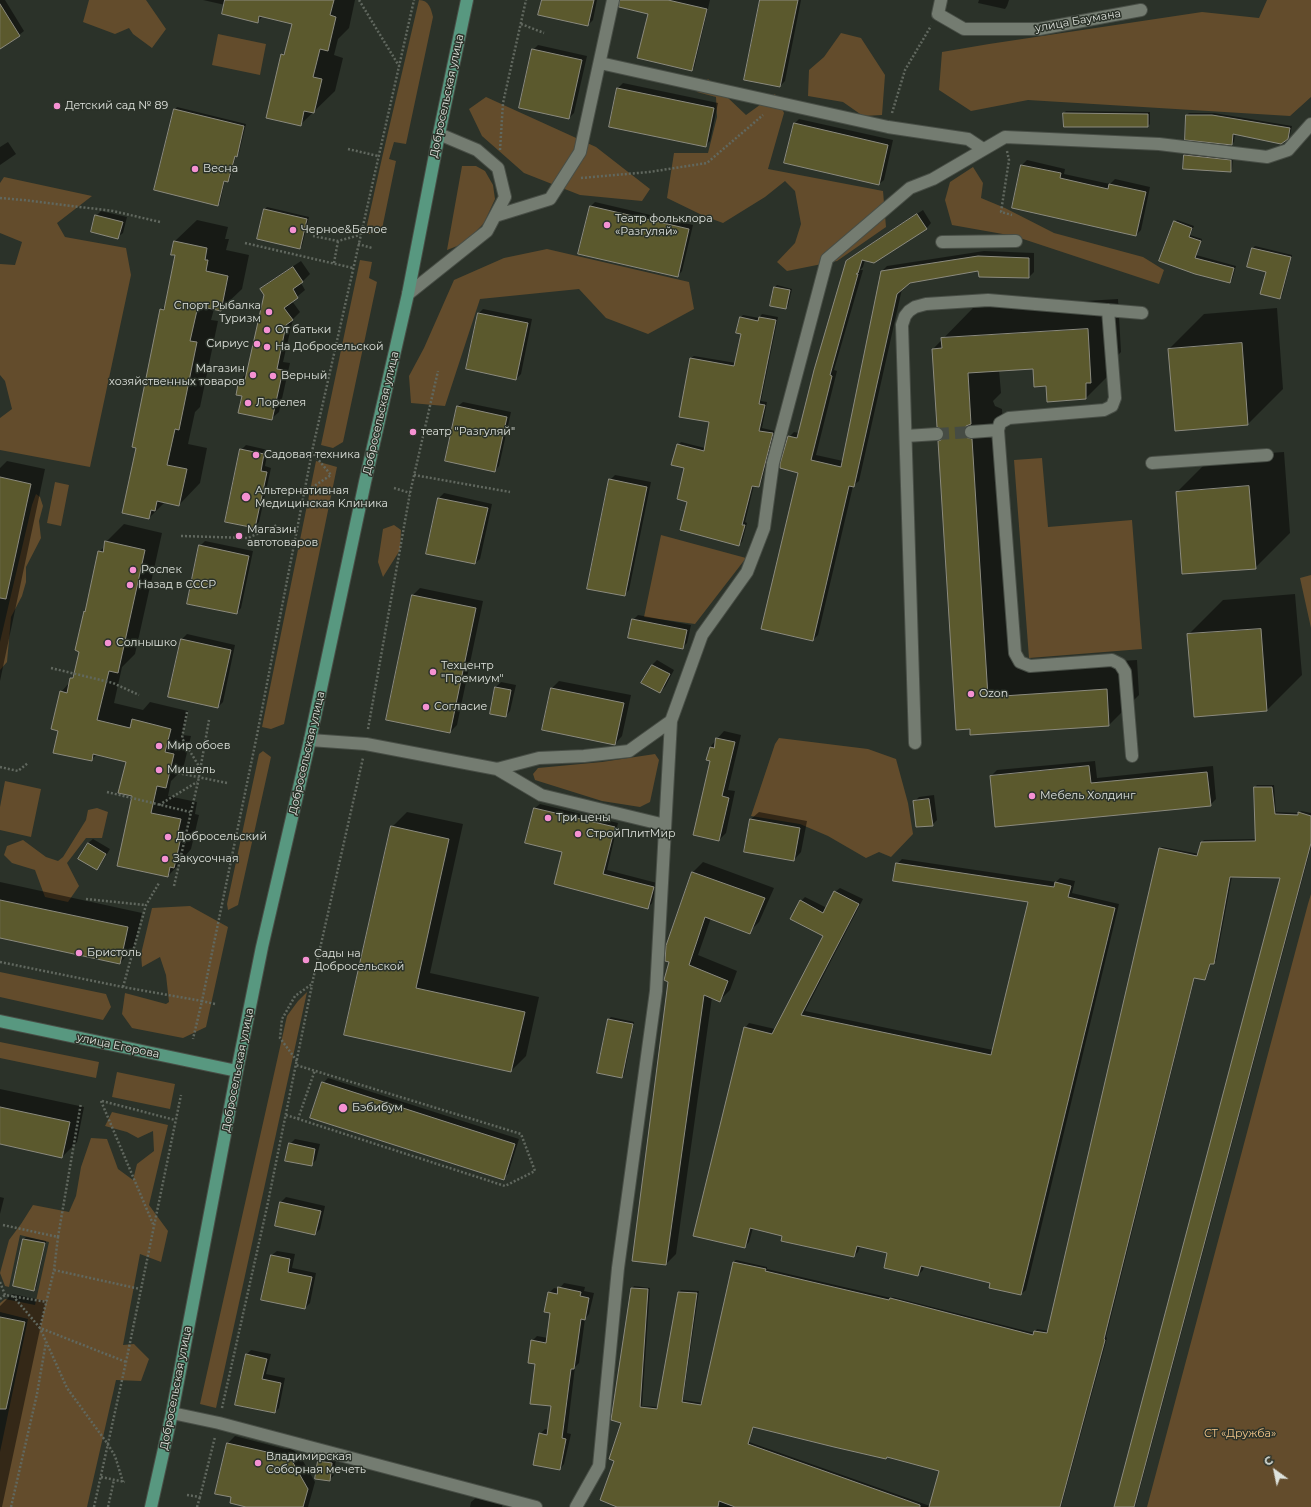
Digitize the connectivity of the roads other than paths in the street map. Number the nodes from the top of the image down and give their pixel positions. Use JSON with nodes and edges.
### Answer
{"nodes":[{"id":1,"x":467,"y":0,"type":"edge"},
{"id":2,"x":613,"y":0,"type":"edge"},
{"id":3,"x":941,"y":0,"type":"edge"},
{"id":4,"x":1141,"y":10,"type":"dead end"},
{"id":5,"x":600,"y":63,"type":"junction"},
{"id":6,"x":1311,"y":124,"type":"edge"},
{"id":7,"x":439,"y":134,"type":"junction"},
{"id":8,"x":983,"y":149,"type":"junction"},
{"id":9,"x":495,"y":216,"type":"junction"},
{"id":10,"x":1016,"y":241,"type":"dead end"},
{"id":11,"x":942,"y":242,"type":"dead end"},
{"id":12,"x":408,"y":294,"type":"junction"},
{"id":13,"x":1108,"y":310,"type":"junction"},
{"id":14,"x":1142,"y":313,"type":"dead end"},
{"id":15,"x":998,"y":430,"type":"junction"},
{"id":16,"x":971,"y":432,"type":"tunnel mouth"},
{"id":17,"x":937,"y":434,"type":"tunnel mouth"},
{"id":18,"x":906,"y":436,"type":"junction"},
{"id":19,"x":1267,"y":455,"type":"dead end"},
{"id":20,"x":1152,"y":463,"type":"dead end"},
{"id":21,"x":671,"y":721,"type":"junction"},
{"id":22,"x":310,"y":740,"type":"junction"},
{"id":23,"x":915,"y":743,"type":"dead end"},
{"id":24,"x":1132,"y":756,"type":"dead end"},
{"id":25,"x":497,"y":769,"type":"junction"},
{"id":26,"x":665,"y":825,"type":"junction"},
{"id":27,"x":0,"y":1021,"type":"edge"},
{"id":28,"x":237,"y":1071,"type":"junction"},
{"id":29,"x":172,"y":1413,"type":"junction"},
{"id":30,"x":151,"y":1507,"type":"edge"},
{"id":31,"x":536,"y":1507,"type":"edge"},
{"id":32,"x":576,"y":1507,"type":"edge"}],
"edges":[{"from":1,"to":7,"type":"main road","name":"Добросельская улица"},
{"from":2,"to":5,"type":"street"},
{"from":3,"to":4,"type":"street","name":"улица Баумана"},
{"from":5,"to":8,"type":"street"},
{"from":5,"to":9,"type":"street"},
{"from":6,"to":8,"type":"street"},
{"from":7,"to":9,"type":"street"},
{"from":7,"to":12,"type":"main road","name":"Добросельская улица"},
{"from":8,"to":21,"type":"street"},
{"from":9,"to":12,"type":"street"},
{"from":10,"to":11,"type":"street"},
{"from":12,"to":22,"type":"main road","name":"Добросельская улица"},
{"from":13,"to":14,"type":"street"},
{"from":13,"to":15,"type":"street"},
{"from":13,"to":18,"type":"street"},
{"from":15,"to":16,"type":"street"},
{"from":15,"to":24,"type":"street"},
{"from":17,"to":18,"type":"street"},
{"from":18,"to":23,"type":"street"},
{"from":19,"to":20,"type":"street"},
{"from":21,"to":25,"type":"street"},
{"from":21,"to":26,"type":"street"},
{"from":22,"to":25,"type":"street"},
{"from":22,"to":28,"type":"main road","name":"Добросельская улица"},
{"from":25,"to":26,"type":"street"},
{"from":26,"to":32,"type":"street"},
{"from":27,"to":28,"type":"main road","name":"улица Егорова"},
{"from":28,"to":29,"type":"main road","name":"Добросельская улица"},
{"from":29,"to":30,"type":"main road","name":"Добросельская улица"},
{"from":29,"to":31,"type":"street"}]}
